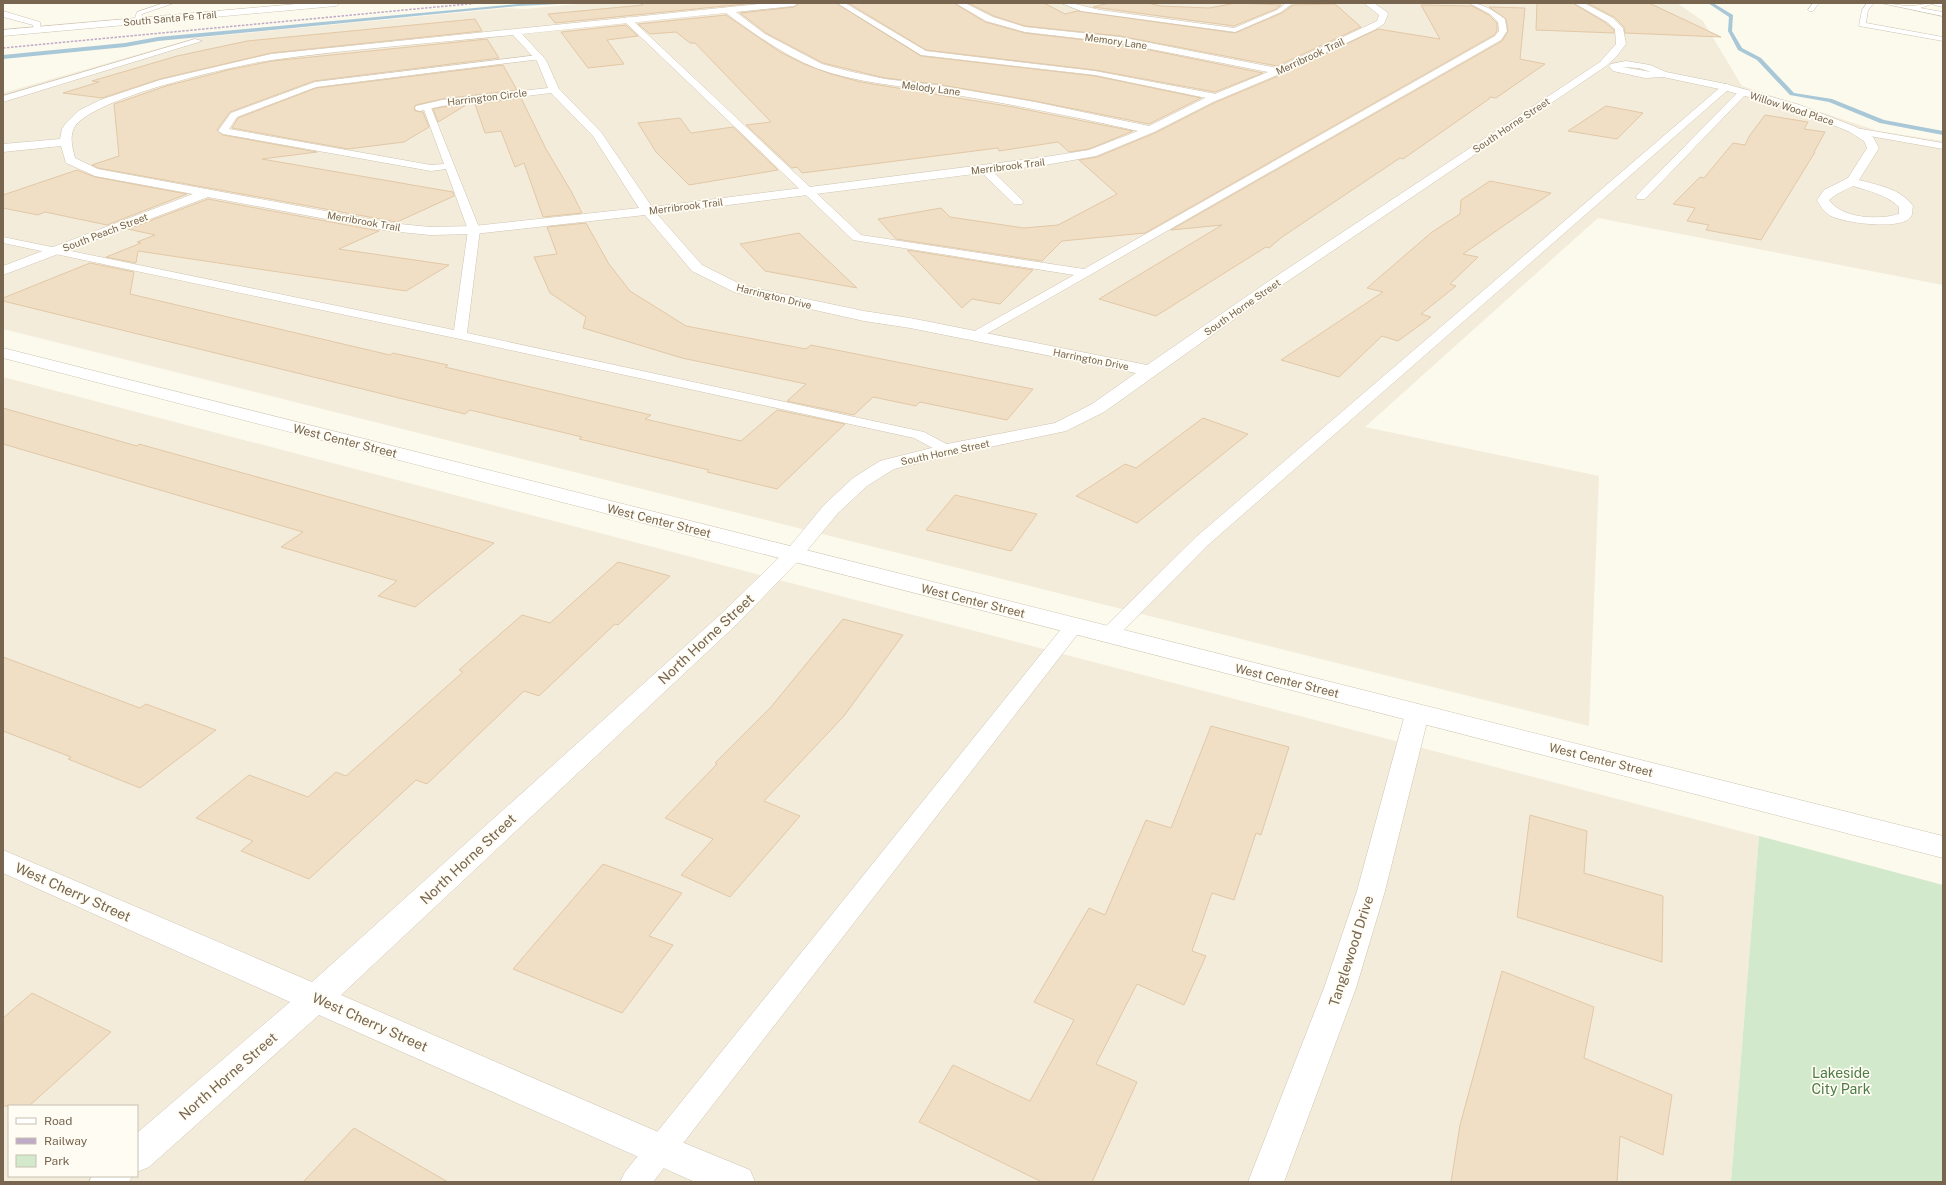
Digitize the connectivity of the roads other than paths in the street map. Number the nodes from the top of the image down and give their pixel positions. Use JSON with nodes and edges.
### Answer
{"nodes":[{"id":1,"x":171,"y":3,"type":"edge"},
{"id":2,"x":336,"y":3,"type":"edge"},
{"id":3,"x":794,"y":3,"type":"edge"},
{"id":4,"x":840,"y":3,"type":"edge"},
{"id":5,"x":959,"y":3,"type":"edge"},
{"id":6,"x":1064,"y":3,"type":"edge"},
{"id":7,"x":1290,"y":3,"type":"edge"},
{"id":8,"x":1368,"y":3,"type":"edge"},
{"id":9,"x":1472,"y":3,"type":"edge"},
{"id":10,"x":1578,"y":3,"type":"edge"},
{"id":11,"x":1816,"y":3,"type":"edge"},
{"id":12,"x":1871,"y":3,"type":"edge"},
{"id":13,"x":1884,"y":3,"type":"edge"},
{"id":14,"x":1932,"y":3,"type":"edge"},
{"id":15,"x":1937,"y":3,"type":"edge"},
{"id":16,"x":314,"y":4,"type":"edge"},
{"id":17,"x":1943,"y":4,"type":"edge"},
{"id":18,"x":1910,"y":8,"type":"junction"},
{"id":19,"x":727,"y":9,"type":"junction"},
{"id":20,"x":1811,"y":10,"type":"dead end"},
{"id":21,"x":3,"y":14,"type":"edge"},
{"id":22,"x":1943,"y":14,"type":"edge"},
{"id":23,"x":138,"y":19,"type":"junction"},
{"id":24,"x":626,"y":19,"type":"junction"},
{"id":25,"x":37,"y":30,"type":"junction"},
{"id":26,"x":515,"y":31,"type":"junction"},
{"id":27,"x":3,"y":33,"type":"edge"},
{"id":28,"x":1943,"y":40,"type":"edge"},
{"id":29,"x":198,"y":41,"type":"dead end"},
{"id":30,"x":538,"y":57,"type":"junction"},
{"id":31,"x":1609,"y":65,"type":"junction"},
{"id":32,"x":1278,"y":71,"type":"junction"},
{"id":33,"x":1726,"y":87,"type":"junction"},
{"id":34,"x":554,"y":90,"type":"junction"},
{"id":35,"x":1743,"y":92,"type":"junction"},
{"id":36,"x":1216,"y":97,"type":"junction"},
{"id":37,"x":3,"y":100,"type":"edge"},
{"id":38,"x":423,"y":107,"type":"joint"},
{"id":39,"x":1150,"y":130,"type":"junction"},
{"id":40,"x":1856,"y":131,"type":"junction"},
{"id":41,"x":64,"y":142,"type":"junction"},
{"id":42,"x":1943,"y":146,"type":"edge"},
{"id":43,"x":3,"y":148,"type":"edge"},
{"id":44,"x":449,"y":166,"type":"junction"},
{"id":45,"x":984,"y":169,"type":"junction"},
{"id":46,"x":1851,"y":182,"type":"junction"},
{"id":47,"x":807,"y":190,"type":"junction"},
{"id":48,"x":207,"y":192,"type":"junction"},
{"id":49,"x":1641,"y":197,"type":"dead end"},
{"id":50,"x":1018,"y":202,"type":"dead end"},
{"id":51,"x":648,"y":211,"type":"junction"},
{"id":52,"x":474,"y":230,"type":"junction"},
{"id":53,"x":3,"y":240,"type":"edge"},
{"id":54,"x":54,"y":252,"type":"junction"},
{"id":55,"x":3,"y":271,"type":"edge"},
{"id":56,"x":1084,"y":273,"type":"junction"},
{"id":57,"x":460,"y":335,"type":"junction"},
{"id":58,"x":976,"y":336,"type":"junction"},
{"id":59,"x":3,"y":354,"type":"edge"},
{"id":60,"x":1150,"y":371,"type":"junction"},
{"id":61,"x":947,"y":450,"type":"junction"},
{"id":62,"x":793,"y":555,"type":"junction"},
{"id":63,"x":1073,"y":627,"type":"junction"},
{"id":64,"x":1107,"y":636,"type":"junction"},
{"id":65,"x":1417,"y":714,"type":"junction"},
{"id":66,"x":1943,"y":847,"type":"edge"},
{"id":67,"x":3,"y":861,"type":"edge"},
{"id":68,"x":316,"y":998,"type":"junction"},
{"id":69,"x":660,"y":1150,"type":"junction"},
{"id":70,"x":138,"y":1155,"type":"edge"},
{"id":71,"x":635,"y":1182,"type":"edge"},
{"id":72,"x":737,"y":1182,"type":"edge"},
{"id":73,"x":1266,"y":1182,"type":"edge"}],
"edges":[{"from":1,"to":23,"type":"lane"},
{"from":2,"to":16,"type":"street","name":"South Santa Fe Trail"},
{"from":3,"to":19,"type":"street"},
{"from":4,"to":36,"type":"lane"},
{"from":5,"to":32,"type":"street","name":"Memory Lane"},
{"from":6,"to":7,"type":"lane"},
{"from":8,"to":32,"type":"street","name":"Merribrook Trail"},
{"from":9,"to":56,"type":"lane"},
{"from":10,"to":31,"type":"street","name":"South Horne Street"},
{"from":11,"to":20,"type":"lane"},
{"from":12,"to":28,"type":"lane"},
{"from":13,"to":18,"type":"lane"},
{"from":14,"to":18,"type":"lane"},
{"from":15,"to":17,"type":"street"},
{"from":16,"to":23,"type":"street","name":"South Santa Fe Trail"},
{"from":18,"to":22,"type":"lane"},
{"from":19,"to":24,"type":"street"},
{"from":19,"to":39,"type":"street","name":"Melody Lane"},
{"from":21,"to":25,"type":"street"},
{"from":23,"to":25,"type":"street","name":"South Santa Fe Trail"},
{"from":24,"to":26,"type":"street"},
{"from":24,"to":47,"type":"lane"},
{"from":25,"to":27,"type":"street","name":"South Santa Fe Trail"},
{"from":26,"to":30,"type":"street","name":"Harrington Drive"},
{"from":26,"to":41,"type":"street"},
{"from":29,"to":37,"type":"lane"},
{"from":30,"to":34,"type":"street","name":"Harrington Drive"},
{"from":30,"to":44,"type":"lane"},
{"from":31,"to":33,"type":"street","name":"Willow Wood Place"},
{"from":31,"to":60,"type":"street","name":"South Horne Street"},
{"from":32,"to":36,"type":"street","name":"Merribrook Trail"},
{"from":33,"to":35,"type":"street","name":"Willow Wood Place"},
{"from":33,"to":64,"type":"lane"},
{"from":34,"to":38,"type":"street","name":"Harrington Circle"},
{"from":34,"to":51,"type":"street","name":"Harrington Drive"},
{"from":35,"to":40,"type":"street","name":"Willow Wood Place"},
{"from":35,"to":49,"type":"lane"},
{"from":36,"to":39,"type":"street","name":"Merribrook Trail"},
{"from":38,"to":44,"type":"lane"},
{"from":39,"to":45,"type":"street","name":"Merribrook Trail"},
{"from":40,"to":42,"type":"lane"},
{"from":40,"to":46,"type":"street","name":"Willow Wood Place"},
{"from":41,"to":43,"type":"street"},
{"from":41,"to":48,"type":"street","name":"Merribrook Trail"},
{"from":44,"to":52,"type":"lane"},
{"from":45,"to":47,"type":"street","name":"Merribrook Trail"},
{"from":45,"to":50,"type":"lane"},
{"from":46,"to":46,"type":"street"},
{"from":47,"to":51,"type":"street","name":"Merribrook Trail"},
{"from":47,"to":56,"type":"lane"},
{"from":48,"to":52,"type":"street","name":"Merribrook Trail"},
{"from":48,"to":54,"type":"street","name":"South Peach Street"},
{"from":51,"to":52,"type":"street","name":"Merribrook Trail"},
{"from":51,"to":58,"type":"street","name":"Harrington Drive"},
{"from":52,"to":57,"type":"lane"},
{"from":53,"to":54,"type":"lane"},
{"from":54,"to":55,"type":"street","name":"South Peach Street"},
{"from":54,"to":57,"type":"lane"},
{"from":56,"to":58,"type":"lane"},
{"from":57,"to":61,"type":"lane"},
{"from":58,"to":60,"type":"street","name":"Harrington Drive"},
{"from":59,"to":62,"type":"street","name":"West Center Street"},
{"from":60,"to":61,"type":"street","name":"South Horne Street"},
{"from":61,"to":62,"type":"street","name":"South Horne Street"},
{"from":62,"to":63,"type":"street","name":"West Center Street"},
{"from":62,"to":68,"type":"street","name":"North Horne Street"},
{"from":63,"to":64,"type":"street","name":"West Center Street"},
{"from":63,"to":69,"type":"lane"},
{"from":64,"to":65,"type":"street","name":"West Center Street"},
{"from":65,"to":66,"type":"street","name":"West Center Street"},
{"from":65,"to":73,"type":"street","name":"Tanglewood Drive"},
{"from":67,"to":68,"type":"street","name":"West Cherry Street"},
{"from":68,"to":69,"type":"street","name":"West Cherry Street"},
{"from":68,"to":70,"type":"street","name":"North Horne Street"},
{"from":69,"to":71,"type":"lane"},
{"from":69,"to":72,"type":"street","name":"West Cherry Street"}]}
